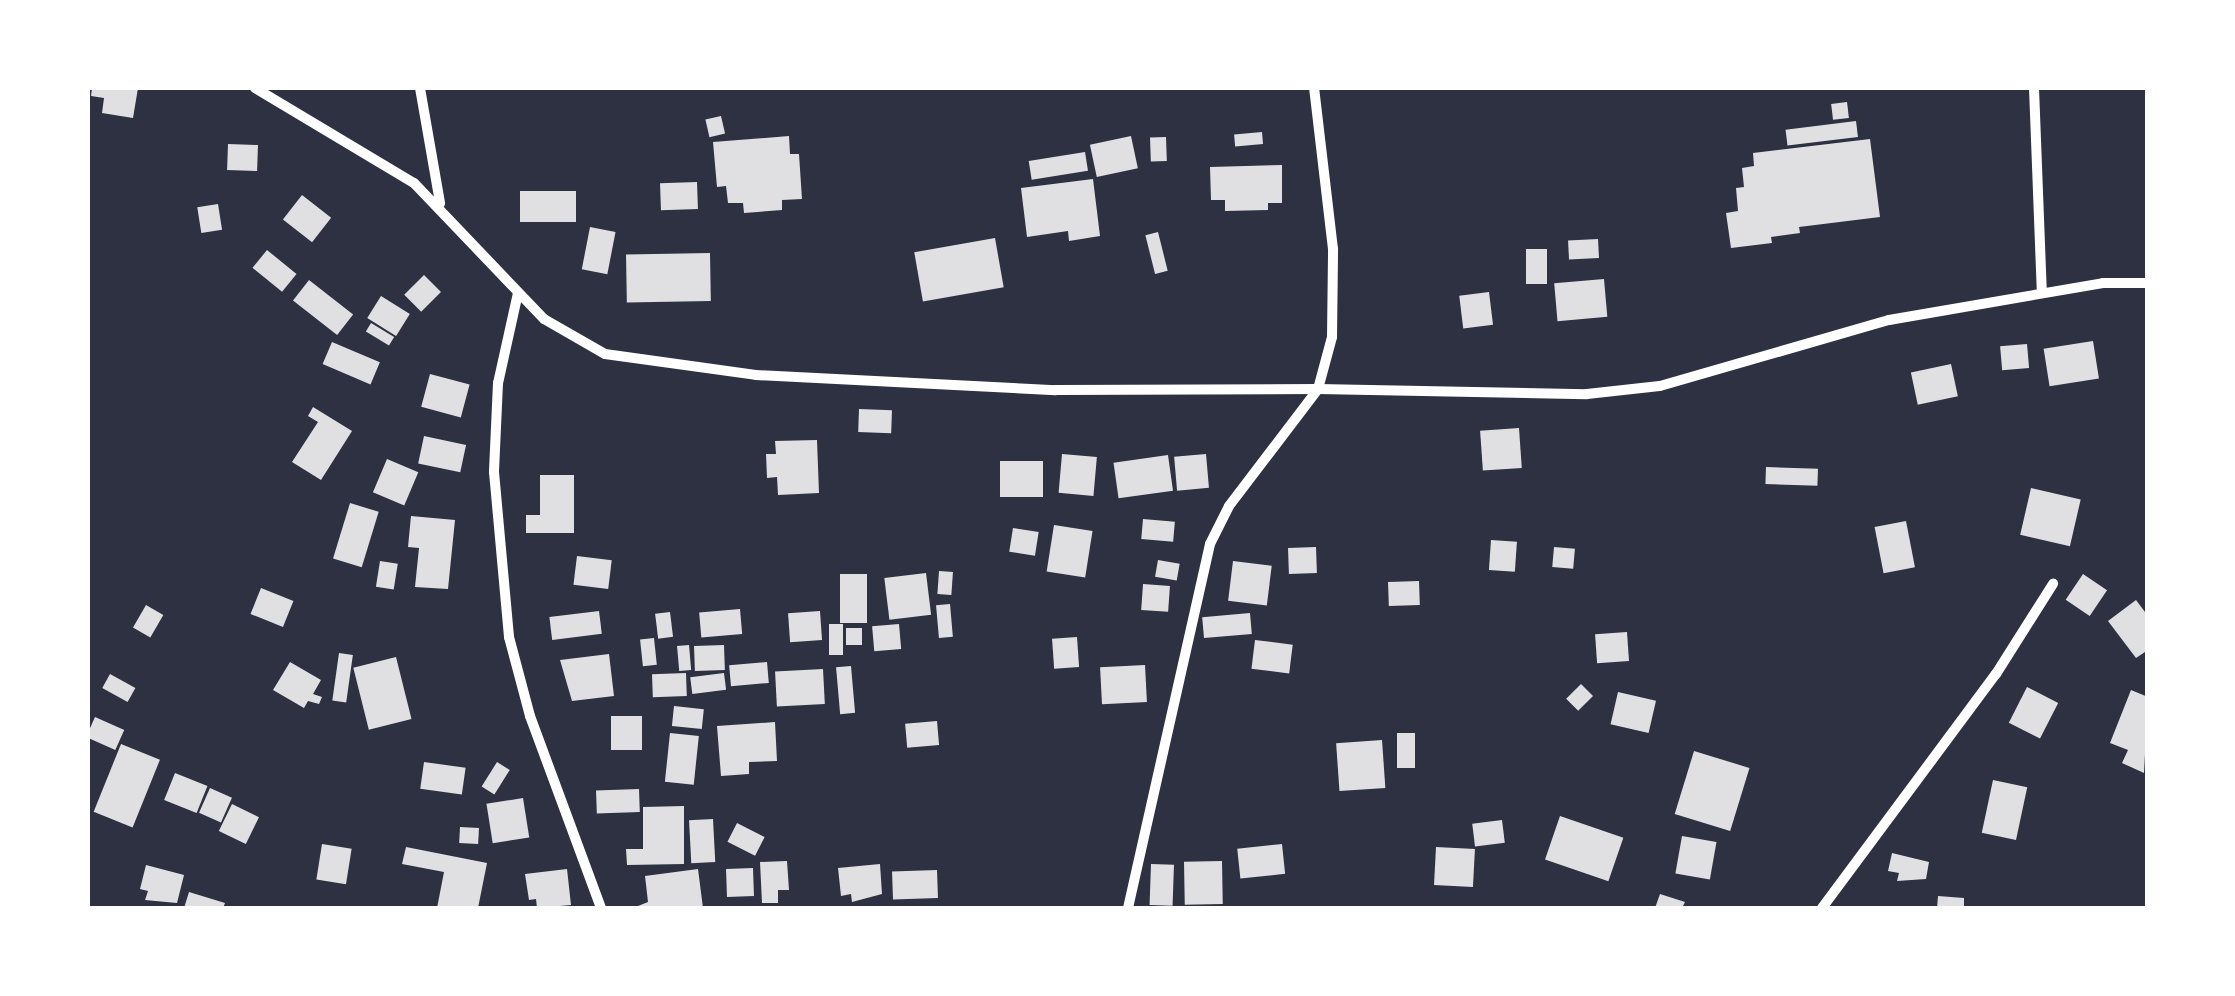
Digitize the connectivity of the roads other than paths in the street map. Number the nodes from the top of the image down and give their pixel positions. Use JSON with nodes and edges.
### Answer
{"nodes":[{"id":1,"x":255,"y":88,"type":"edge"},
{"id":2,"x":420,"y":88,"type":"edge"},
{"id":3,"x":1314,"y":88,"type":"edge"},
{"id":4,"x":2034,"y":88,"type":"edge"},
{"id":5,"x":440,"y":204,"type":"junction"},
{"id":6,"x":2148,"y":284,"type":"edge"},
{"id":7,"x":2042,"y":292,"type":"junction"},
{"id":8,"x":518,"y":293,"type":"junction"},
{"id":9,"x":1318,"y":389,"type":"junction"},
{"id":10,"x":2053,"y":584,"type":"dead end"},
{"id":11,"x":601,"y":908,"type":"edge"},
{"id":12,"x":1128,"y":908,"type":"edge"},
{"id":13,"x":1822,"y":908,"type":"edge"}],
"edges":[{"from":1,"to":5,"type":"street"},
{"from":2,"to":5,"type":"street"},
{"from":3,"to":9,"type":"street"},
{"from":4,"to":7,"type":"street"},
{"from":5,"to":8,"type":"street"},
{"from":6,"to":7,"type":"street"},
{"from":7,"to":9,"type":"street"},
{"from":8,"to":9,"type":"street"},
{"from":8,"to":11,"type":"street"},
{"from":9,"to":12,"type":"street"},
{"from":10,"to":13,"type":"street"}]}
